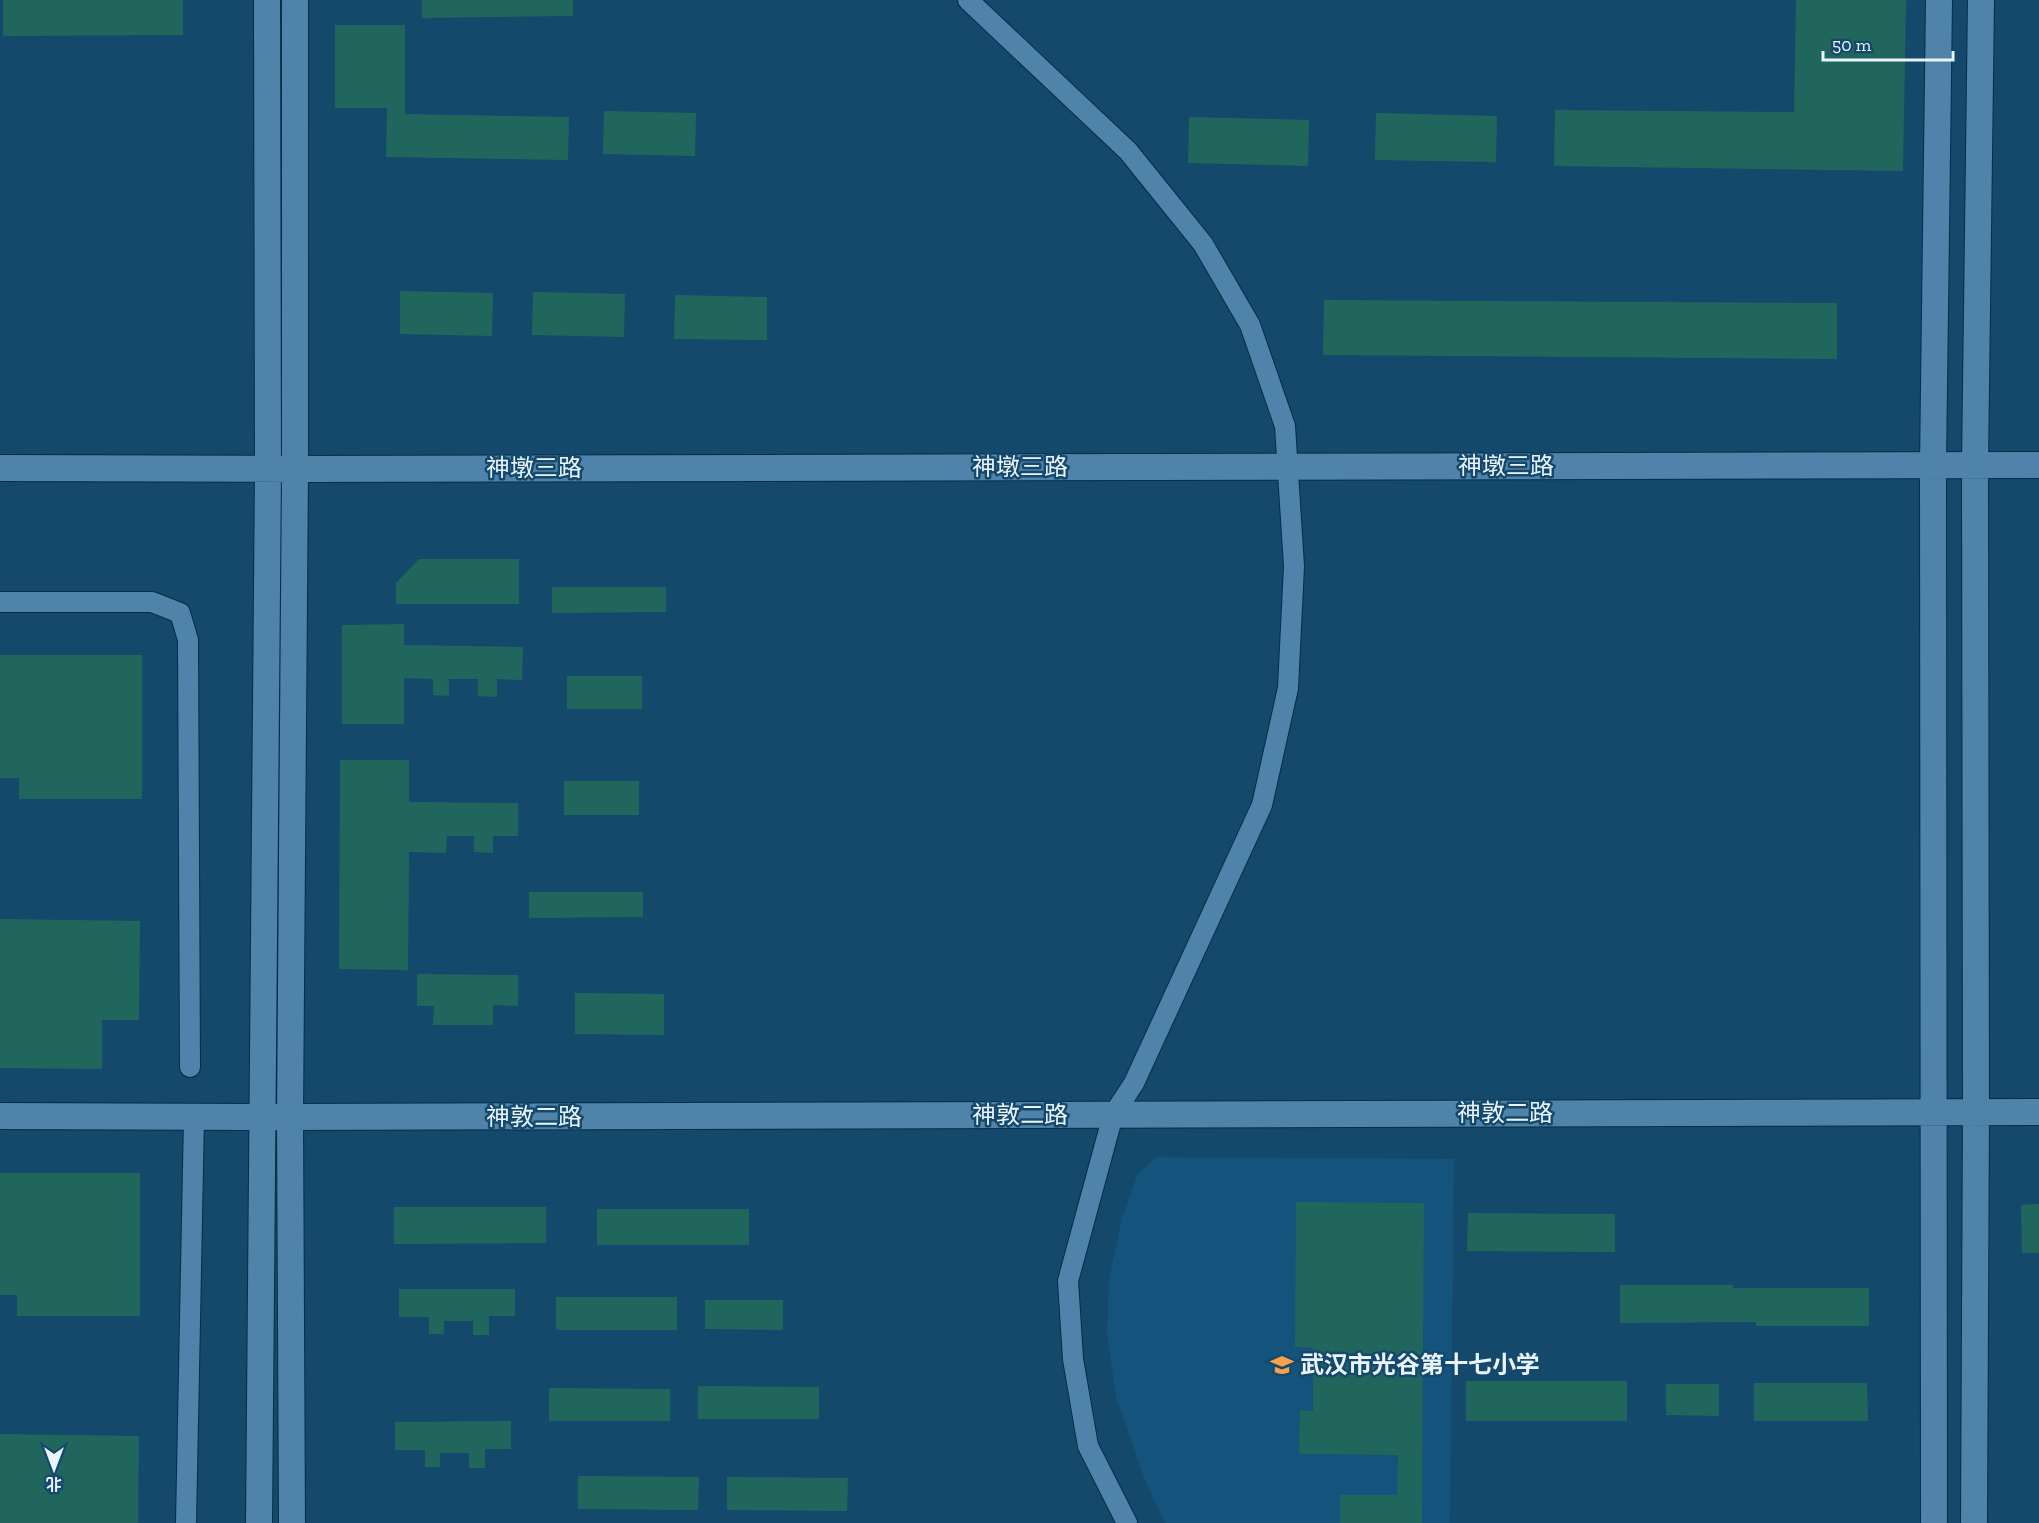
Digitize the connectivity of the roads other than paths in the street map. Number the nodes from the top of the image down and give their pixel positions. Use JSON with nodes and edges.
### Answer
{"nodes":[{"id":1,"x":267,"y":0,"type":"edge"},
{"id":2,"x":295,"y":0,"type":"edge"},
{"id":3,"x":968,"y":0,"type":"edge"},
{"id":4,"x":1939,"y":0,"type":"edge"},
{"id":5,"x":1981,"y":0,"type":"edge"},
{"id":6,"x":1975,"y":464,"type":"junction"},
{"id":7,"x":1933,"y":465,"type":"junction"},
{"id":8,"x":2039,"y":465,"type":"edge"},
{"id":9,"x":1287,"y":467,"type":"junction"},
{"id":10,"x":0,"y":468,"type":"edge"},
{"id":11,"x":268,"y":469,"type":"junction"},
{"id":12,"x":295,"y":469,"type":"junction"},
{"id":13,"x":0,"y":602,"type":"edge"},
{"id":14,"x":190,"y":1067,"type":"dead end"},
{"id":15,"x":1934,"y":1112,"type":"junction"},
{"id":16,"x":1976,"y":1112,"type":"junction"},
{"id":17,"x":2039,"y":1112,"type":"edge"},
{"id":18,"x":1113,"y":1114,"type":"junction"},
{"id":19,"x":0,"y":1116,"type":"edge"},
{"id":20,"x":194,"y":1117,"type":"junction"},
{"id":21,"x":262,"y":1117,"type":"junction"},
{"id":22,"x":290,"y":1117,"type":"junction"},
{"id":23,"x":186,"y":1523,"type":"edge"},
{"id":24,"x":259,"y":1523,"type":"edge"},
{"id":25,"x":292,"y":1523,"type":"edge"},
{"id":26,"x":1127,"y":1523,"type":"edge"},
{"id":27,"x":1934,"y":1523,"type":"edge"},
{"id":28,"x":1974,"y":1523,"type":"edge"}],
"edges":[{"from":1,"to":11,"type":"street"},
{"from":2,"to":12,"type":"street"},
{"from":3,"to":9,"type":"street"},
{"from":4,"to":7,"type":"street"},
{"from":5,"to":6,"type":"street"},
{"from":6,"to":7,"type":"street","name":"神墩三路"},
{"from":6,"to":8,"type":"street","name":"神墩三路"},
{"from":6,"to":16,"type":"street"},
{"from":7,"to":9,"type":"street","name":"神墩三路"},
{"from":7,"to":15,"type":"street"},
{"from":9,"to":12,"type":"street","name":"神墩三路"},
{"from":9,"to":18,"type":"street"},
{"from":10,"to":11,"type":"street","name":"神墩三路"},
{"from":11,"to":12,"type":"street","name":"神墩三路"},
{"from":11,"to":21,"type":"street"},
{"from":12,"to":22,"type":"street"},
{"from":13,"to":14,"type":"street"},
{"from":15,"to":16,"type":"street","name":"神敦二路"},
{"from":15,"to":18,"type":"street","name":"神敦二路"},
{"from":15,"to":27,"type":"street"},
{"from":16,"to":17,"type":"street","name":"神敦二路"},
{"from":16,"to":28,"type":"street"},
{"from":18,"to":22,"type":"street","name":"神敦二路"},
{"from":18,"to":26,"type":"street"},
{"from":19,"to":20,"type":"street","name":"神敦二路"},
{"from":20,"to":21,"type":"street","name":"神敦二路"},
{"from":20,"to":23,"type":"street"},
{"from":21,"to":22,"type":"street","name":"神敦二路"},
{"from":21,"to":24,"type":"street"},
{"from":22,"to":25,"type":"street"}]}
